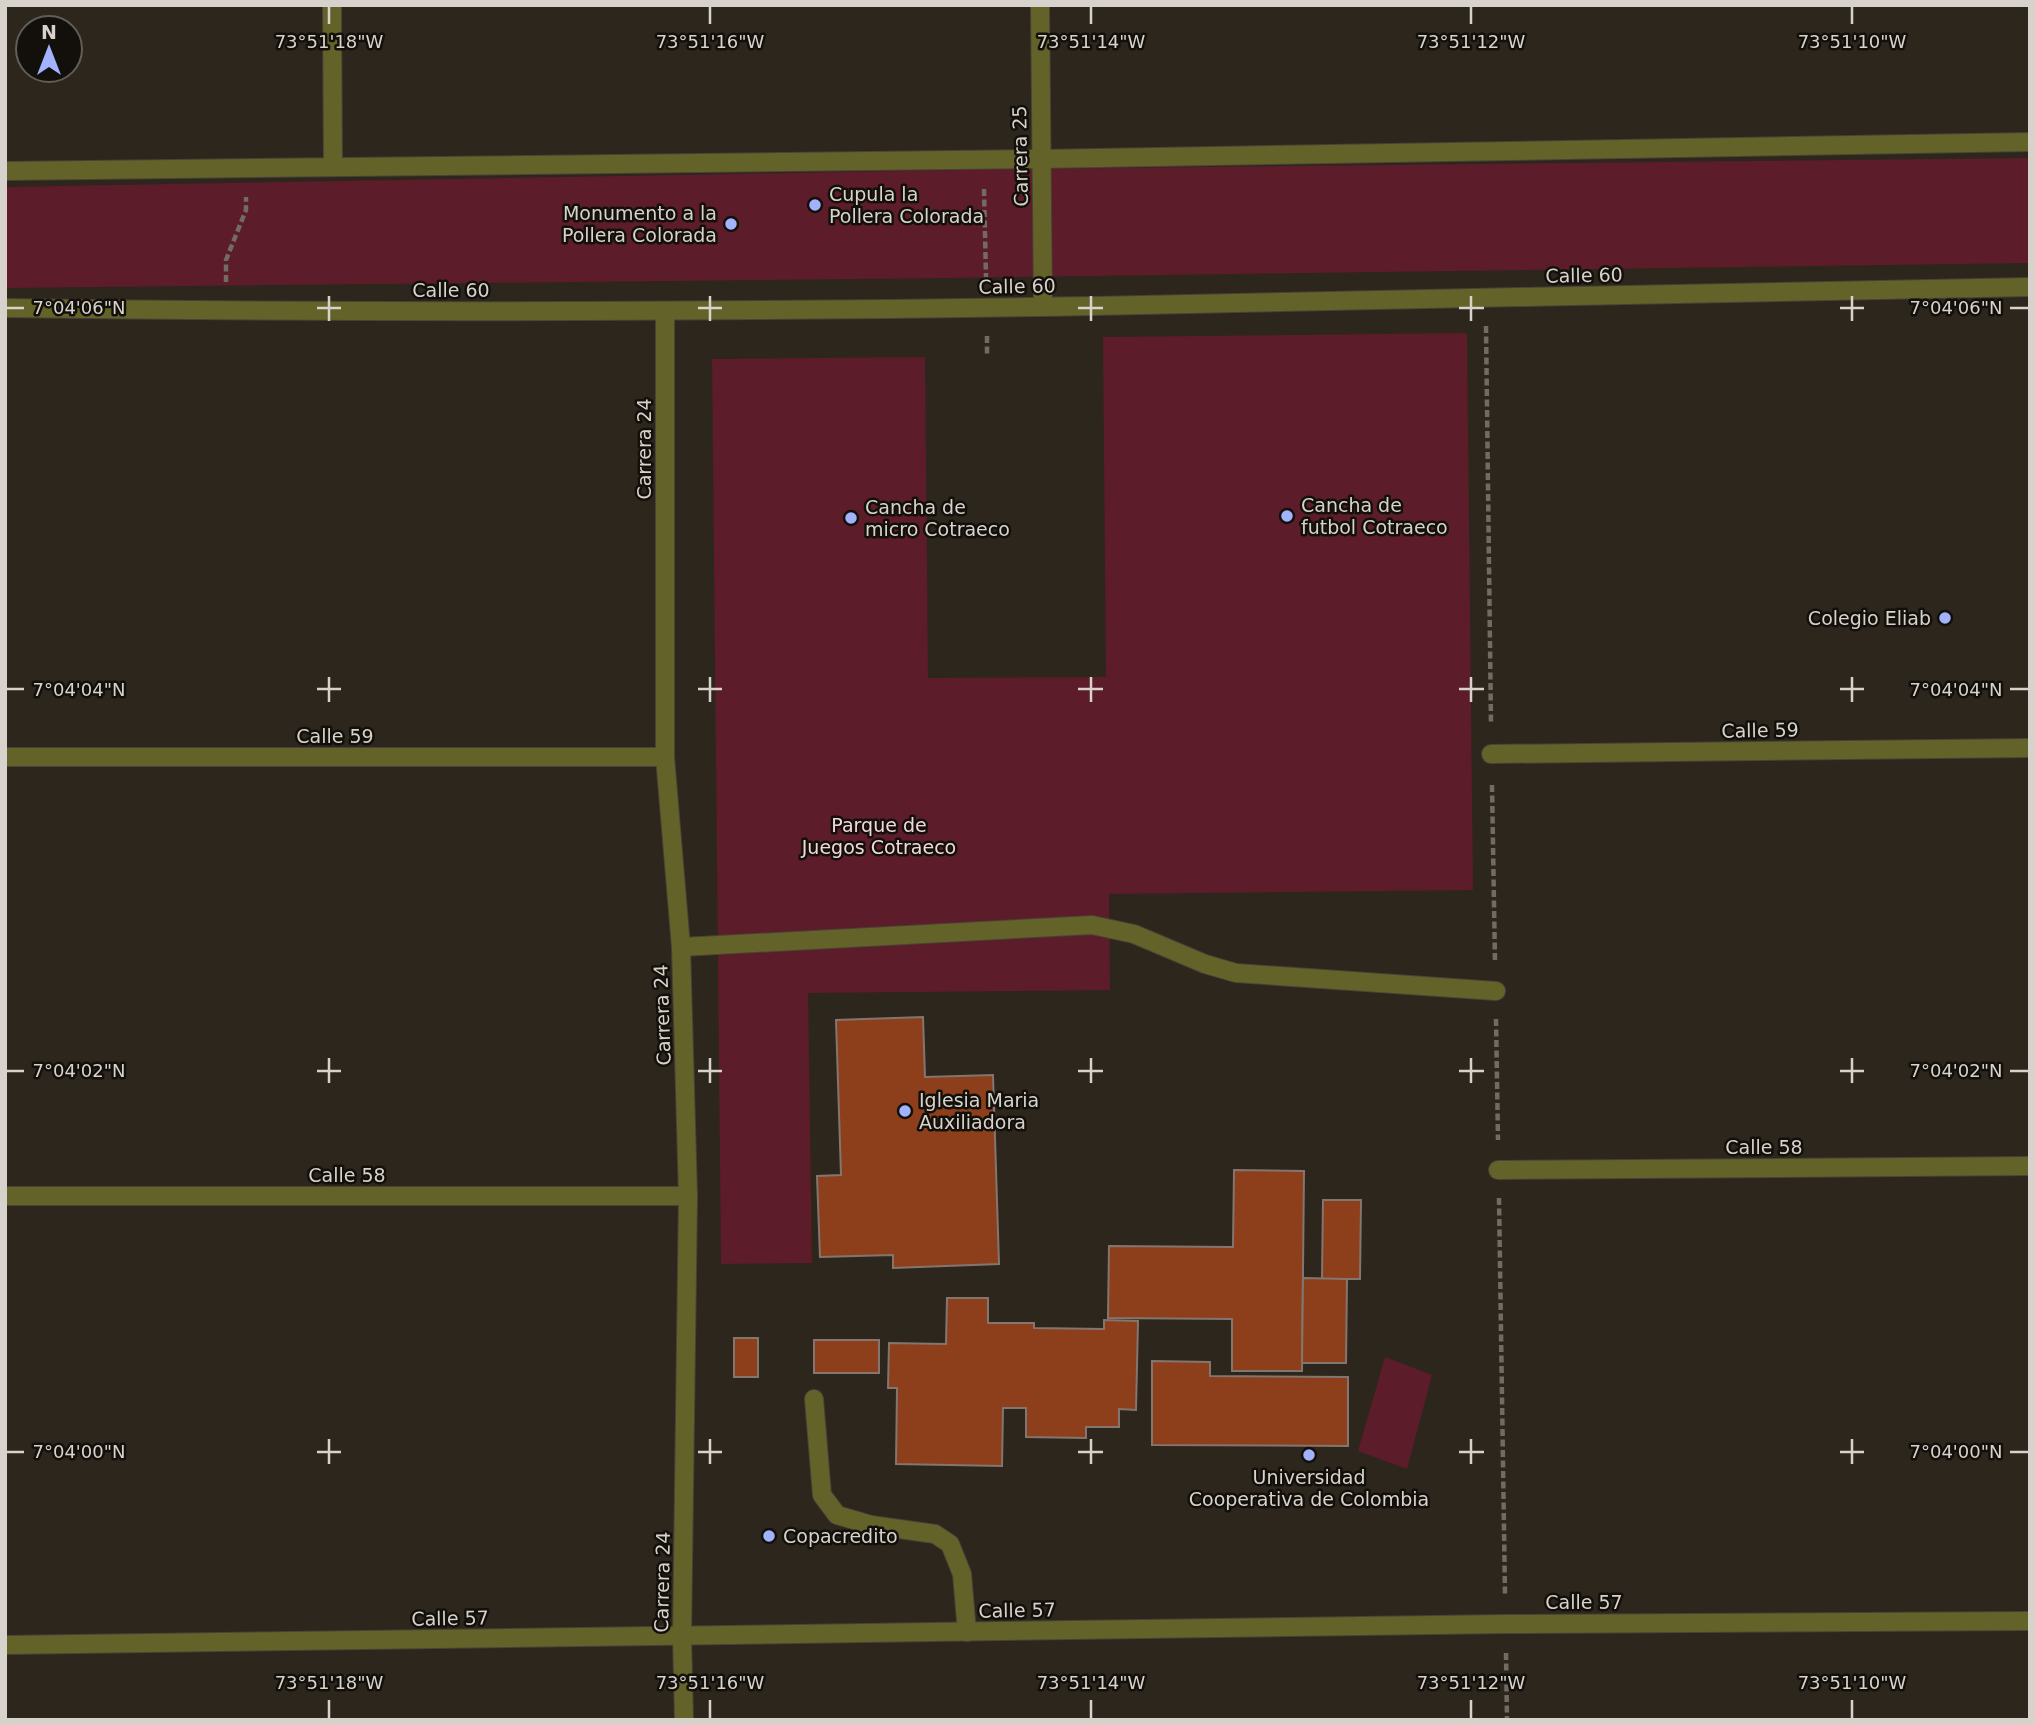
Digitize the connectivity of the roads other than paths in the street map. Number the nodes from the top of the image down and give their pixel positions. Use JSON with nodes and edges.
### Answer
{"nodes":[{"id":1,"x":332,"y":5,"type":"edge"},
{"id":2,"x":1040,"y":5,"type":"edge"},
{"id":3,"x":2030,"y":142,"type":"edge"},
{"id":4,"x":1041,"y":159,"type":"junction"},
{"id":5,"x":332,"y":167,"type":"junction"},
{"id":6,"x":5,"y":171,"type":"edge"},
{"id":7,"x":2030,"y":287,"type":"edge"},
{"id":8,"x":1043,"y":307,"type":"junction"},
{"id":9,"x":5,"y":308,"type":"edge"},
{"id":10,"x":665,"y":311,"type":"junction"},
{"id":11,"x":2030,"y":747,"type":"edge"},
{"id":12,"x":1491,"y":754,"type":"dead end"},
{"id":13,"x":5,"y":757,"type":"edge"},
{"id":14,"x":665,"y":757,"type":"junction"},
{"id":15,"x":681,"y":947,"type":"junction"},
{"id":16,"x":1496,"y":991,"type":"dead end"},
{"id":17,"x":2030,"y":1166,"type":"edge"},
{"id":18,"x":1498,"y":1170,"type":"dead end"},
{"id":19,"x":5,"y":1196,"type":"edge"},
{"id":20,"x":688,"y":1196,"type":"junction"},
{"id":21,"x":814,"y":1399,"type":"dead end"},
{"id":22,"x":2030,"y":1620,"type":"edge"},
{"id":23,"x":967,"y":1632,"type":"junction"},
{"id":24,"x":682,"y":1636,"type":"junction"},
{"id":25,"x":5,"y":1645,"type":"edge"},
{"id":26,"x":684,"y":1720,"type":"edge"}],
"edges":[{"from":1,"to":5,"type":"street"},
{"from":2,"to":4,"type":"street","name":"Carrera 25"},
{"from":3,"to":4,"type":"street"},
{"from":4,"to":5,"type":"street"},
{"from":4,"to":8,"type":"street","name":"Carrera 25"},
{"from":5,"to":6,"type":"street"},
{"from":7,"to":8,"type":"street","name":"Calle 60"},
{"from":8,"to":10,"type":"street","name":"Calle 60"},
{"from":9,"to":10,"type":"street","name":"Calle 60"},
{"from":10,"to":14,"type":"street","name":"Carrera 24"},
{"from":11,"to":12,"type":"street","name":"Calle 59"},
{"from":13,"to":14,"type":"street","name":"Calle 59"},
{"from":14,"to":15,"type":"street","name":"Carrera 24"},
{"from":15,"to":16,"type":"street"},
{"from":15,"to":20,"type":"street","name":"Carrera 24"},
{"from":17,"to":18,"type":"street","name":"Calle 58"},
{"from":19,"to":20,"type":"street","name":"Calle 58"},
{"from":20,"to":24,"type":"street","name":"Carrera 24"},
{"from":21,"to":23,"type":"street"},
{"from":22,"to":23,"type":"street","name":"Calle 57"},
{"from":23,"to":24,"type":"street","name":"Calle 57"},
{"from":24,"to":25,"type":"street","name":"Calle 57"},
{"from":24,"to":26,"type":"street","name":"Carrera 24"}]}
